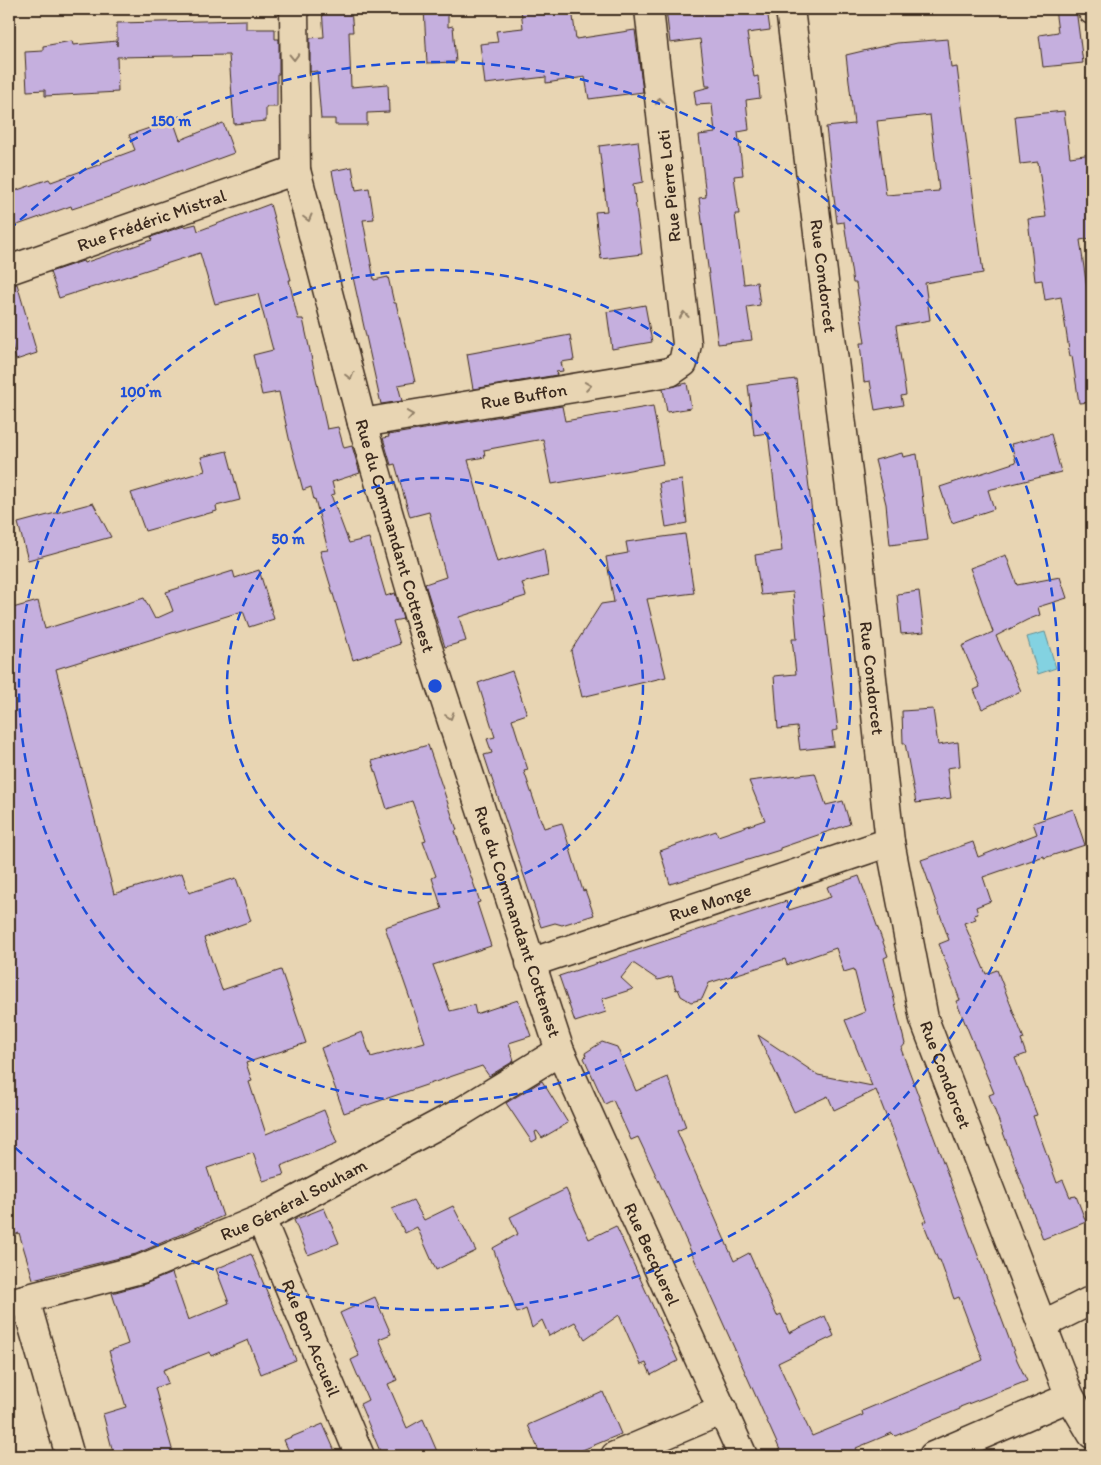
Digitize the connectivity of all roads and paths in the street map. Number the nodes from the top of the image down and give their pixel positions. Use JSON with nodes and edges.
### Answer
{"nodes":[{"id":1,"x":294,"y":9,"type":"edge"},
{"id":2,"x":649,"y":9,"type":"edge"},
{"id":3,"x":790,"y":9,"type":"edge"},
{"id":4,"x":296,"y":170,"type":"junction"},
{"id":5,"x":9,"y":270,"type":"edge"},
{"id":6,"x":683,"y":363,"type":"joint"},
{"id":7,"x":362,"y":423,"type":"junction"},
{"id":8,"x":890,"y":842,"type":"junction"},
{"id":9,"x":530,"y":963,"type":"junction"},
{"id":10,"x":560,"y":1051,"type":"junction"},
{"id":11,"x":261,"y":1219,"type":"junction"},
{"id":12,"x":1092,"y":1300,"type":"edge"},
{"id":13,"x":17,"y":1301,"type":"edge"},
{"id":14,"x":1042,"y":1324,"type":"junction"},
{"id":15,"x":1070,"y":1397,"type":"junction"},
{"id":16,"x":723,"y":1410,"type":"junction"},
{"id":17,"x":1092,"y":1434,"type":"edge"},
{"id":18,"x":70,"y":1456,"type":"edge"},
{"id":19,"x":360,"y":1456,"type":"edge"},
{"id":20,"x":615,"y":1456,"type":"edge"},
{"id":21,"x":743,"y":1456,"type":"edge"},
{"id":22,"x":933,"y":1456,"type":"edge"}],
"edges":[{"from":1,"to":4,"type":"street","name":"Rue du Commandant Cottenest","one_way":true},
{"from":6,"to":2,"type":"street","name":"Rue Pierre Loti","one_way":true},
{"from":3,"to":8,"type":"street","name":"Rue Condorcet"},
{"from":4,"to":5,"type":"street","name":"Rue Frédéric Mistral"},
{"from":4,"to":7,"type":"street","name":"Rue du Commandant Cottenest","one_way":true},
{"from":7,"to":6,"type":"street","name":"Rue Buffon","one_way":true},
{"from":7,"to":9,"type":"street","name":"Rue du Commandant Cottenest","one_way":true},
{"from":8,"to":9,"type":"street","name":"Rue Monge"},
{"from":8,"to":14,"type":"street","name":"Rue Condorcet"},
{"from":9,"to":10,"type":"street","name":"Rue du Commandant Cottenest"},
{"from":10,"to":11,"type":"street","name":"Rue Général Souham"},
{"from":10,"to":16,"type":"street","name":"Rue Becquerel"},
{"from":11,"to":13,"type":"street","name":"Rue Général Souham"},
{"from":11,"to":19,"type":"street","name":"Rue Bon Accueil"},
{"from":12,"to":14,"type":"street"},
{"from":13,"to":18,"type":"street"},
{"from":14,"to":15,"type":"street","name":"Rue Condorcet"},
{"from":15,"to":17,"type":"street","name":"Rue Condorcet"},
{"from":15,"to":22,"type":"street"},
{"from":16,"to":20,"type":"street"},
{"from":16,"to":21,"type":"street","name":"Rue Becquerel"}]}
